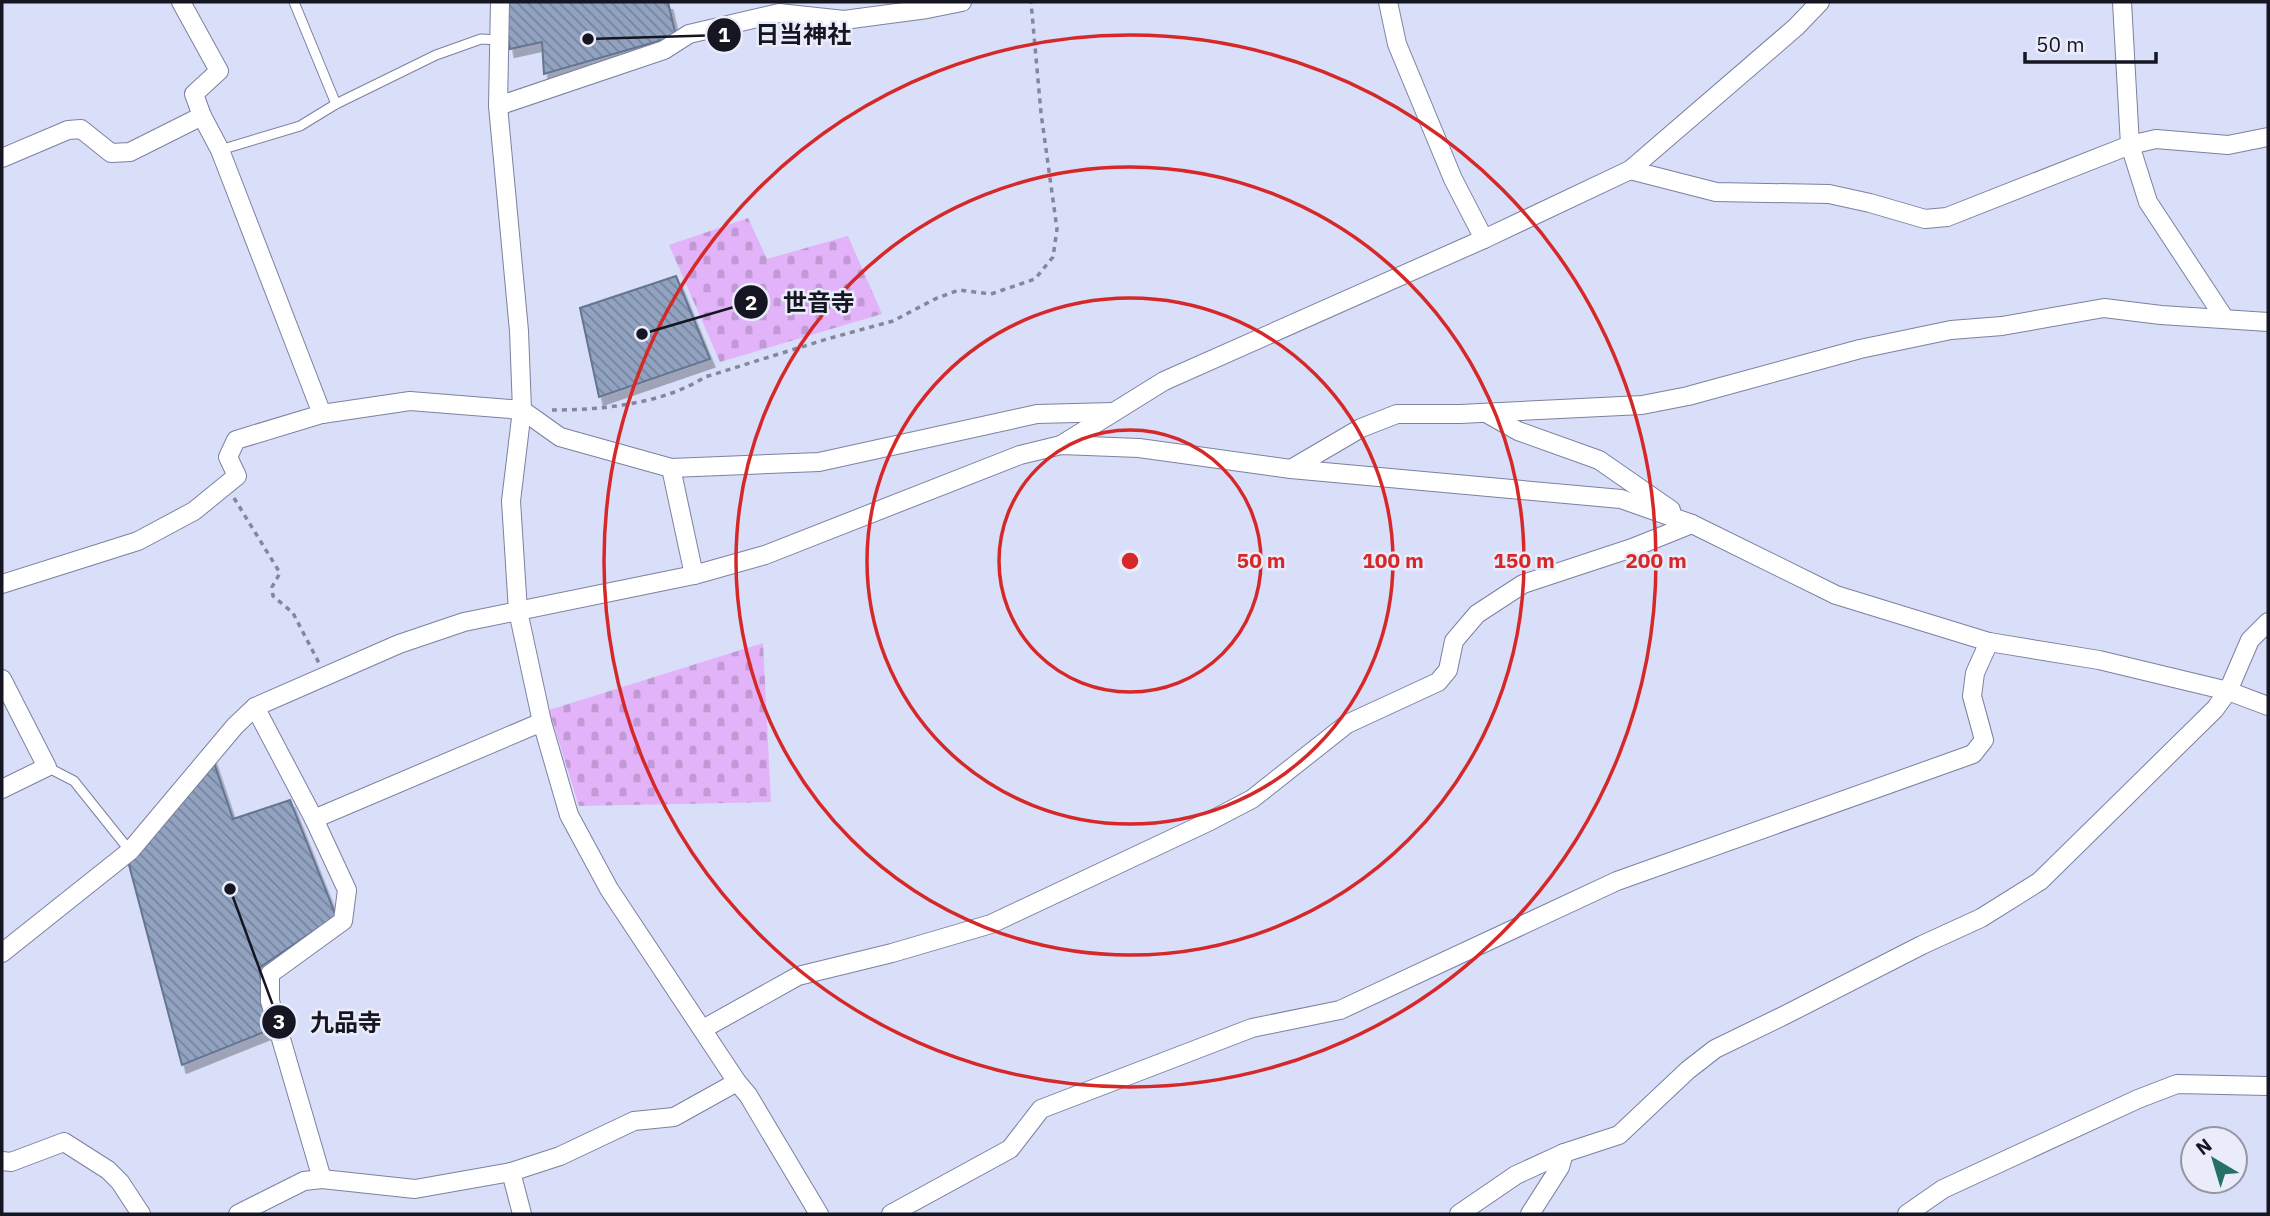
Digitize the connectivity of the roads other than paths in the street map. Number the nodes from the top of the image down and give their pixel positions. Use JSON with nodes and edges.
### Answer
{"nodes":[{"id":1,"x":181,"y":2,"type":"edge"},
{"id":2,"x":294,"y":2,"type":"edge"},
{"id":3,"x":500,"y":2,"type":"edge"},
{"id":4,"x":962,"y":2,"type":"edge"},
{"id":5,"x":1388,"y":2,"type":"edge"},
{"id":6,"x":1820,"y":2,"type":"edge"},
{"id":7,"x":2122,"y":2,"type":"edge"},
{"id":8,"x":500,"y":40,"type":"junction"},
{"id":9,"x":336,"y":104,"type":"junction"},
{"id":10,"x":498,"y":106,"type":"junction"},
{"id":11,"x":202,"y":116,"type":"junction"},
{"id":12,"x":2268,"y":137,"type":"edge"},
{"id":13,"x":2130,"y":145,"type":"junction"},
{"id":14,"x":220,"y":150,"type":"junction"},
{"id":15,"x":2,"y":158,"type":"edge"},
{"id":16,"x":1630,"y":170,"type":"junction"},
{"id":17,"x":1484,"y":239,"type":"junction"},
{"id":18,"x":2225,"y":319,"type":"junction"},
{"id":19,"x":2268,"y":322,"type":"edge"},
{"id":20,"x":522,"y":410,"type":"junction"},
{"id":21,"x":1113,"y":412,"type":"junction"},
{"id":22,"x":1486,"y":412,"type":"junction"},
{"id":23,"x":322,"y":414,"type":"junction"},
{"id":24,"x":1061,"y":445,"type":"junction"},
{"id":25,"x":671,"y":468,"type":"junction"},
{"id":26,"x":1291,"y":469,"type":"junction"},
{"id":27,"x":1692,"y":524,"type":"junction"},
{"id":28,"x":694,"y":575,"type":"junction"},
{"id":29,"x":2,"y":584,"type":"edge"},
{"id":30,"x":518,"y":611,"type":"junction"},
{"id":31,"x":2268,"y":622,"type":"edge"},
{"id":32,"x":1989,"y":642,"type":"junction"},
{"id":33,"x":2,"y":678,"type":"edge"},
{"id":34,"x":2228,"y":691,"type":"junction"},
{"id":35,"x":2268,"y":706,"type":"edge"},
{"id":36,"x":255,"y":707,"type":"junction"},
{"id":37,"x":542,"y":722,"type":"junction"},
{"id":38,"x":47,"y":767,"type":"junction"},
{"id":39,"x":2,"y":789,"type":"edge"},
{"id":40,"x":314,"y":818,"type":"junction"},
{"id":41,"x":130,"y":851,"type":"junction"},
{"id":42,"x":2,"y":953,"type":"edge"},
{"id":43,"x":703,"y":1029,"type":"junction"},
{"id":44,"x":737,"y":1083,"type":"junction"},
{"id":45,"x":2268,"y":1086,"type":"edge"},
{"id":46,"x":1564,"y":1153,"type":"junction"},
{"id":47,"x":2,"y":1161,"type":"edge"},
{"id":48,"x":511,"y":1172,"type":"junction"},
{"id":49,"x":322,"y":1178,"type":"junction"},
{"id":50,"x":141,"y":1214,"type":"edge"},
{"id":51,"x":238,"y":1214,"type":"edge"},
{"id":52,"x":522,"y":1214,"type":"edge"},
{"id":53,"x":818,"y":1214,"type":"edge"},
{"id":54,"x":891,"y":1214,"type":"edge"},
{"id":55,"x":1459,"y":1214,"type":"edge"},
{"id":56,"x":1530,"y":1214,"type":"edge"},
{"id":57,"x":1907,"y":1214,"type":"edge"}],
"edges":[{"from":1,"to":11,"type":"street"},
{"from":2,"to":9,"type":"lane"},
{"from":3,"to":8,"type":"street"},
{"from":4,"to":10,"type":"street"},
{"from":5,"to":17,"type":"street"},
{"from":6,"to":16,"type":"street"},
{"from":7,"to":13,"type":"street"},
{"from":8,"to":9,"type":"lane"},
{"from":8,"to":10,"type":"street"},
{"from":9,"to":14,"type":"lane"},
{"from":10,"to":20,"type":"street"},
{"from":11,"to":14,"type":"street"},
{"from":11,"to":15,"type":"street"},
{"from":12,"to":13,"type":"street"},
{"from":13,"to":16,"type":"street"},
{"from":13,"to":18,"type":"street"},
{"from":14,"to":23,"type":"street"},
{"from":16,"to":17,"type":"street"},
{"from":17,"to":21,"type":"street"},
{"from":18,"to":19,"type":"street"},
{"from":18,"to":22,"type":"street"},
{"from":20,"to":23,"type":"street"},
{"from":20,"to":25,"type":"street"},
{"from":20,"to":30,"type":"street"},
{"from":21,"to":24,"type":"street"},
{"from":21,"to":25,"type":"street"},
{"from":22,"to":26,"type":"street"},
{"from":22,"to":27,"type":"street"},
{"from":23,"to":29,"type":"street"},
{"from":24,"to":26,"type":"street"},
{"from":24,"to":28,"type":"street"},
{"from":25,"to":28,"type":"street"},
{"from":26,"to":27,"type":"street"},
{"from":27,"to":32,"type":"street"},
{"from":27,"to":43,"type":"street"},
{"from":28,"to":30,"type":"street"},
{"from":30,"to":36,"type":"street"},
{"from":30,"to":37,"type":"street"},
{"from":31,"to":34,"type":"street"},
{"from":32,"to":34,"type":"street"},
{"from":32,"to":54,"type":"street"},
{"from":33,"to":38,"type":"street"},
{"from":34,"to":35,"type":"street"},
{"from":34,"to":46,"type":"street"},
{"from":36,"to":40,"type":"street"},
{"from":36,"to":41,"type":"street"},
{"from":37,"to":40,"type":"street"},
{"from":37,"to":43,"type":"street"},
{"from":38,"to":39,"type":"street"},
{"from":38,"to":41,"type":"lane"},
{"from":40,"to":49,"type":"street"},
{"from":41,"to":42,"type":"street"},
{"from":43,"to":44,"type":"street"},
{"from":44,"to":48,"type":"street"},
{"from":44,"to":53,"type":"street"},
{"from":45,"to":57,"type":"street"},
{"from":46,"to":55,"type":"street"},
{"from":46,"to":56,"type":"street"},
{"from":47,"to":50,"type":"street"},
{"from":48,"to":49,"type":"street"},
{"from":48,"to":52,"type":"street"},
{"from":49,"to":51,"type":"street"}]}
